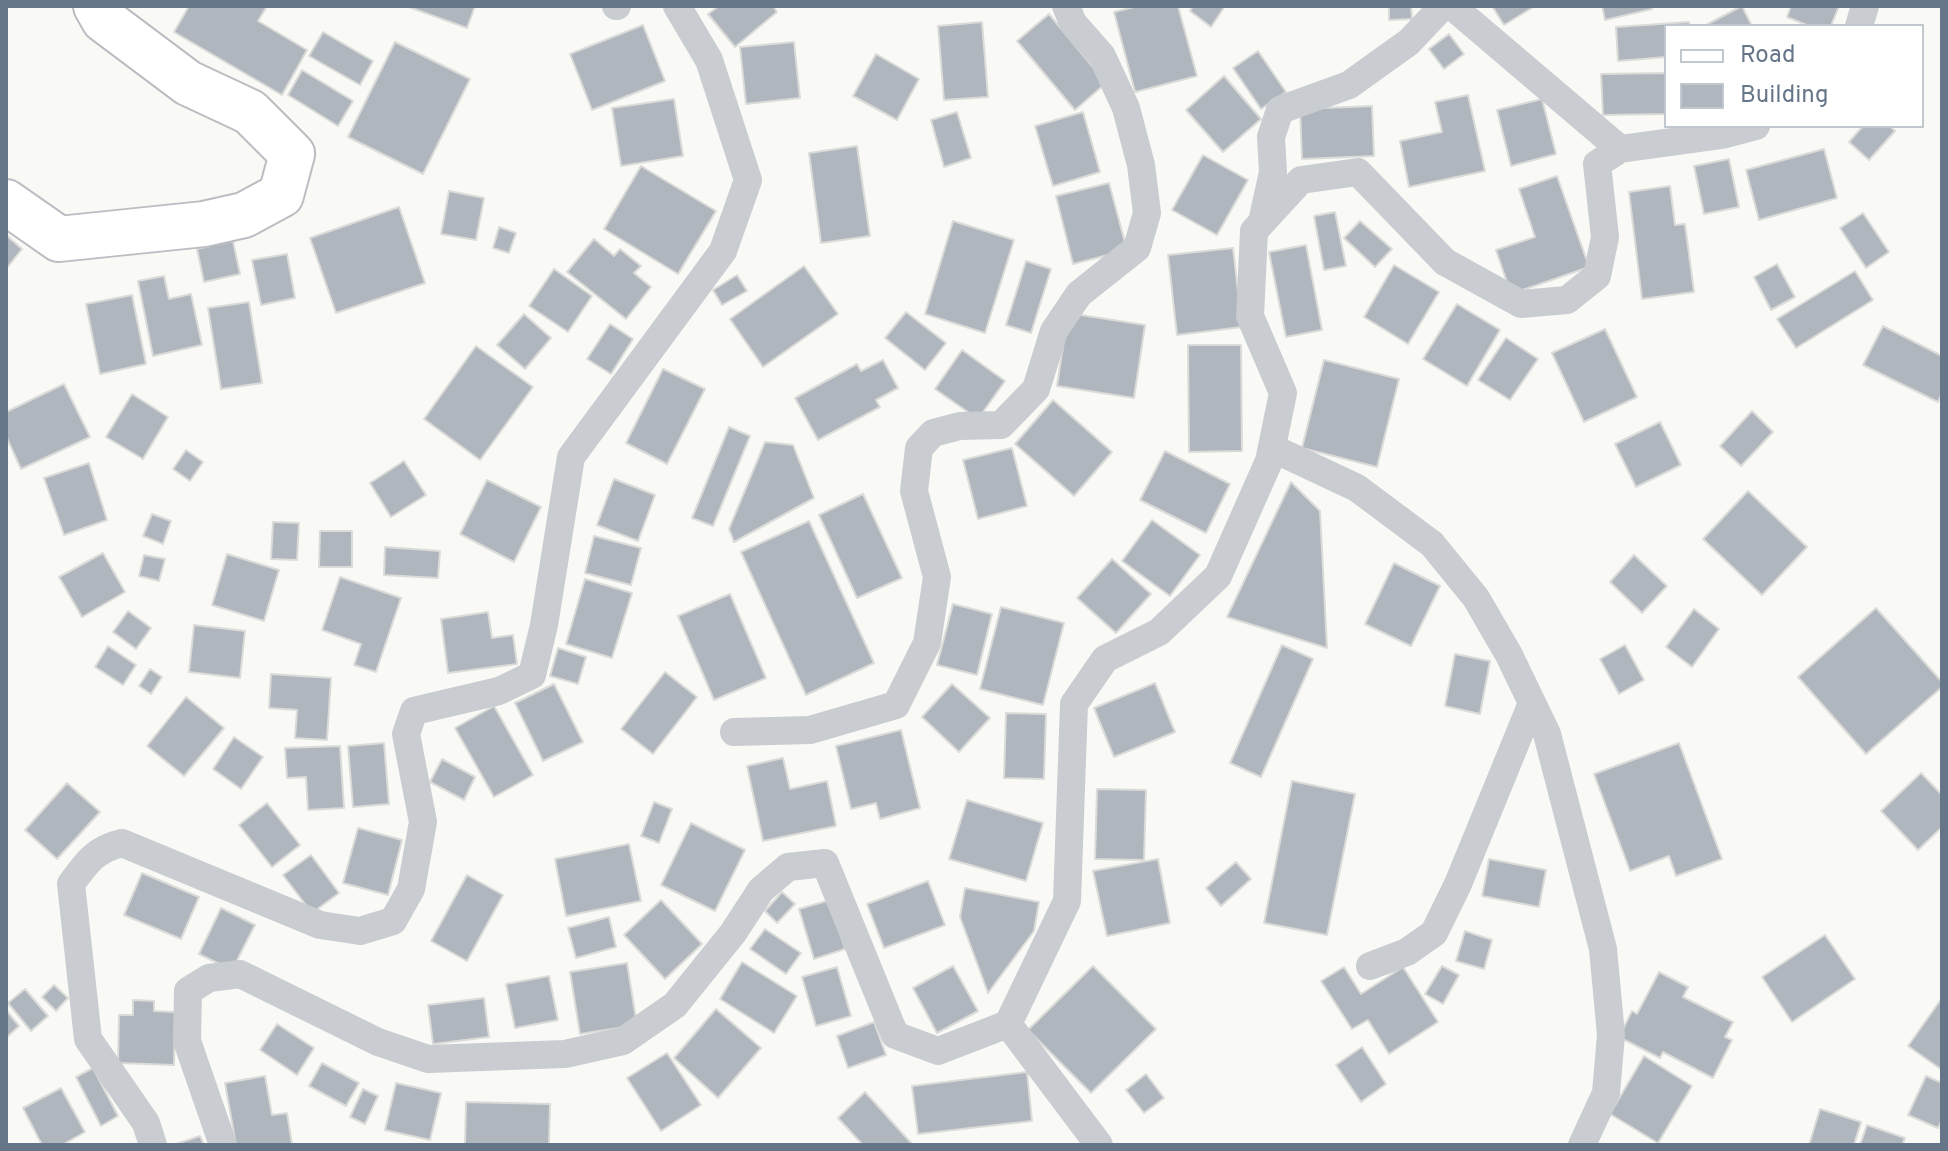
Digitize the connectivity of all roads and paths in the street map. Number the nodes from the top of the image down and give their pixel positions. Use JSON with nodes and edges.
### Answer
{"nodes":[{"id":1,"x":96,"y":6,"type":"edge"},
{"id":2,"x":677,"y":6,"type":"edge"},
{"id":3,"x":1066,"y":6,"type":"edge"},
{"id":4,"x":1443,"y":6,"type":"edge"},
{"id":5,"x":1452,"y":6,"type":"edge"},
{"id":6,"x":1748,"y":128,"type":"edge"},
{"id":7,"x":1620,"y":149,"type":"junction"},
{"id":8,"x":6,"y":202,"type":"edge"},
{"id":9,"x":1262,"y":222,"type":"junction"},
{"id":10,"x":1272,"y":448,"type":"junction"},
{"id":11,"x":1532,"y":703,"type":"junction"},
{"id":12,"x":734,"y":732,"type":"dead end"},
{"id":13,"x":1370,"y":966,"type":"dead end"},
{"id":14,"x":1008,"y":1024,"type":"junction"},
{"id":15,"x":153,"y":1145,"type":"edge"},
{"id":16,"x":223,"y":1145,"type":"edge"},
{"id":17,"x":1099,"y":1145,"type":"edge"},
{"id":18,"x":1582,"y":1145,"type":"edge"}],
"edges":[{"from":1,"to":8,"type":"main road"},
{"from":2,"to":15,"type":"street"},
{"from":3,"to":12,"type":"street"},
{"from":4,"to":9,"type":"street"},
{"from":5,"to":7,"type":"street"},
{"from":6,"to":7,"type":"street"},
{"from":7,"to":9,"type":"street"},
{"from":9,"to":10,"type":"street"},
{"from":10,"to":11,"type":"street"},
{"from":10,"to":14,"type":"street"},
{"from":11,"to":13,"type":"street"},
{"from":11,"to":18,"type":"street"},
{"from":14,"to":16,"type":"street"},
{"from":14,"to":17,"type":"street"}]}
